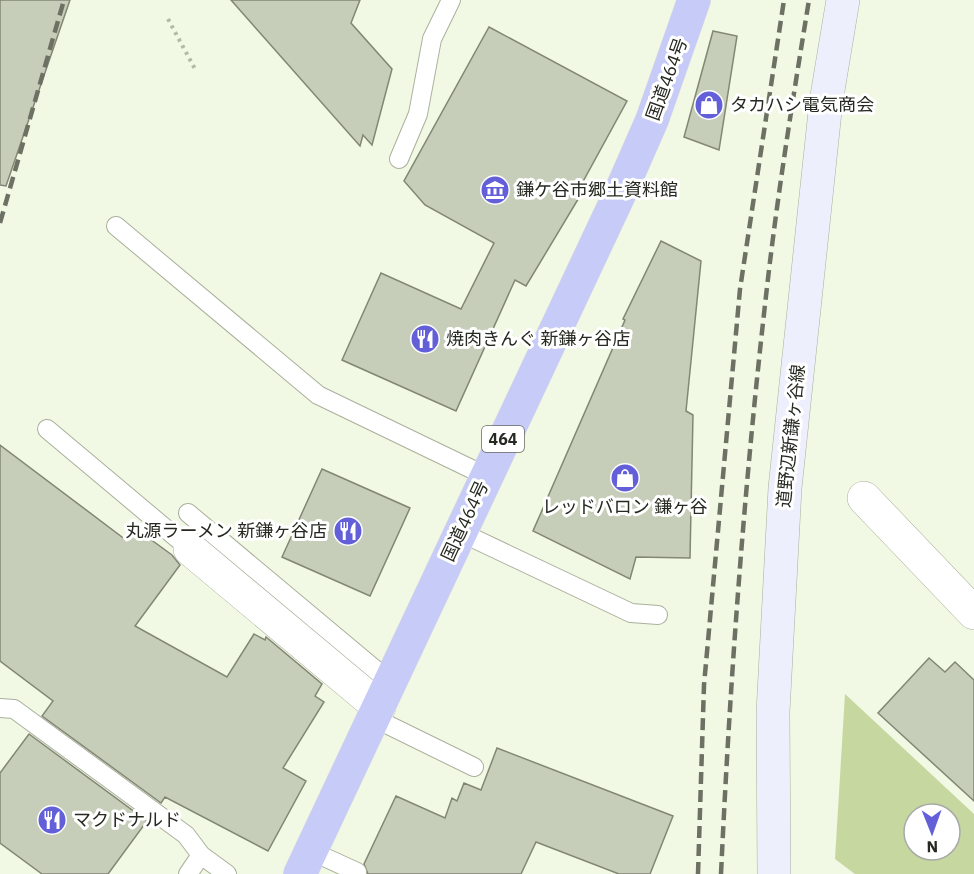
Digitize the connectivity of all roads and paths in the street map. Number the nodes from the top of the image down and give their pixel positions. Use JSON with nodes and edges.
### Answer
{"nodes":[{"id":1,"x":451,"y":0,"type":"edge"},
{"id":2,"x":694,"y":0,"type":"edge"},
{"id":3,"x":843,"y":0,"type":"edge"},
{"id":4,"x":168,"y":19,"type":"dead end"},
{"id":5,"x":195,"y":69,"type":"dead end"},
{"id":6,"x":399,"y":159,"type":"dead end"},
{"id":7,"x":116,"y":226,"type":"dead end"},
{"id":8,"x":47,"y":429,"type":"dead end"},
{"id":9,"x":486,"y":476,"type":"junction"},
{"id":10,"x":864,"y":498,"type":"dead end"},
{"id":11,"x":188,"y":513,"type":"dead end"},
{"id":12,"x":460,"y":532,"type":"junction"},
{"id":13,"x":190,"y":549,"type":"joint"},
{"id":14,"x":974,"y":613,"type":"edge"},
{"id":15,"x":658,"y":615,"type":"dead end"},
{"id":16,"x":381,"y":702,"type":"junction"},
{"id":17,"x":0,"y":708,"type":"edge"},
{"id":18,"x":474,"y":766,"type":"dead end"},
{"id":19,"x":201,"y":855,"type":"junction"},
{"id":20,"x":306,"y":863,"type":"edge"},
{"id":21,"x":357,"y":872,"type":"dead end"},
{"id":22,"x":188,"y":874,"type":"edge"},
{"id":23,"x":227,"y":874,"type":"edge"},
{"id":24,"x":774,"y":874,"type":"edge"}],
"edges":[{"from":1,"to":6,"type":"lane"},
{"from":2,"to":9,"type":"highway","name":"国道464号","number":"464"},
{"from":3,"to":24,"type":"street","name":"道野辺新鎌ヶ谷線"},
{"from":4,"to":5,"type":"path"},
{"from":7,"to":9,"type":"lane"},
{"from":8,"to":13,"type":"lane"},
{"from":9,"to":12,"type":"highway","name":"国道464号","number":"464"},
{"from":10,"to":14,"type":"street"},
{"from":11,"to":16,"type":"lane"},
{"from":12,"to":15,"type":"lane"},
{"from":12,"to":16,"type":"highway","name":"国道464号","number":"464"},
{"from":13,"to":16,"type":"street"},
{"from":16,"to":18,"type":"lane"},
{"from":16,"to":20,"type":"highway","name":"国道464号","number":"464"},
{"from":17,"to":19,"type":"lane"},
{"from":19,"to":22,"type":"lane"},
{"from":19,"to":23,"type":"lane"},
{"from":20,"to":21,"type":"lane"}]}
